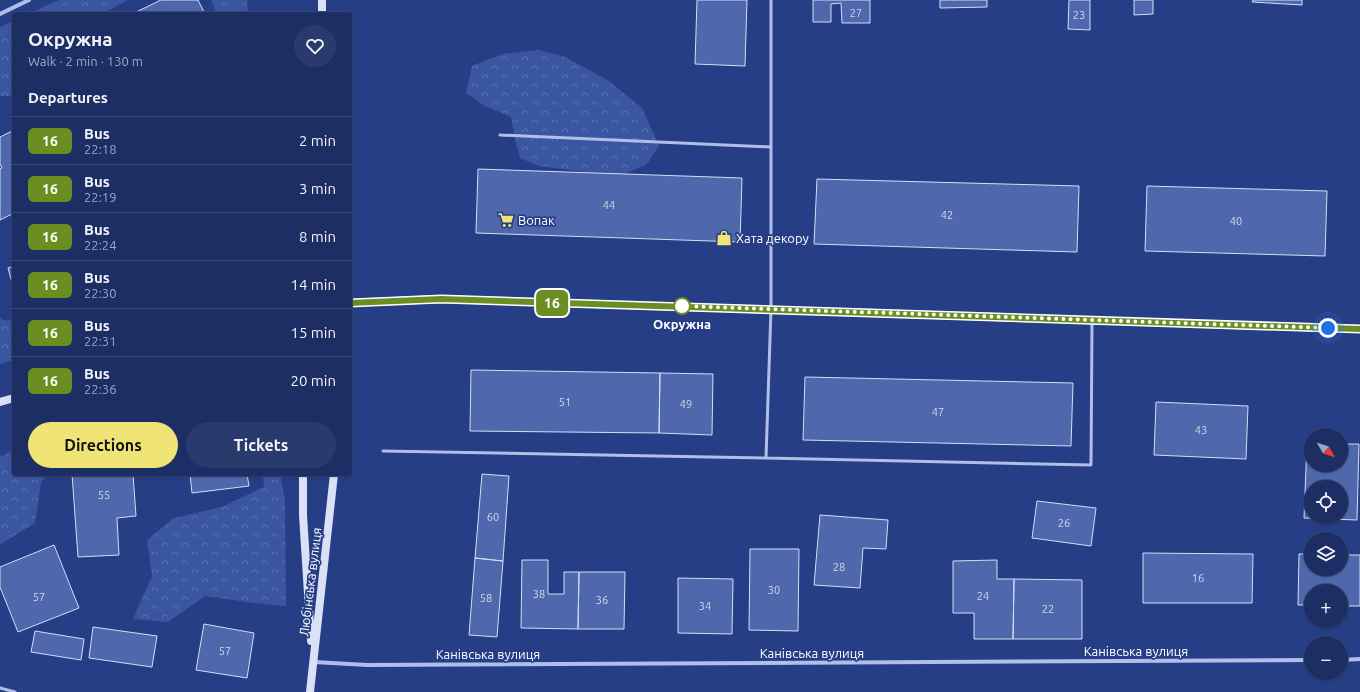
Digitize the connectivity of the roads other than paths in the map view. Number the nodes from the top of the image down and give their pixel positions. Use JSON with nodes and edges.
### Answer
{"nodes":[{"id":1,"x":29,"y":0,"type":"edge"},
{"id":2,"x":771,"y":0,"type":"edge"},
{"id":3,"x":322,"y":1,"type":"edge"},
{"id":4,"x":319,"y":12,"type":"edge"},
{"id":5,"x":322,"y":12,"type":"edge"},
{"id":6,"x":0,"y":14,"type":"edge"},
{"id":7,"x":500,"y":135,"type":"dead end"},
{"id":8,"x":771,"y":147,"type":"junction"},
{"id":9,"x":352,"y":304,"type":"edge"},
{"id":10,"x":771,"y":309,"type":"junction"},
{"id":11,"x":1092,"y":320,"type":"junction"},
{"id":12,"x":1360,"y":329,"type":"edge"},
{"id":13,"x":12,"y":399,"type":"edge"},
{"id":14,"x":0,"y":402,"type":"edge"},
{"id":15,"x":383,"y":451,"type":"dead end"},
{"id":16,"x":766,"y":458,"type":"junction"},
{"id":17,"x":303,"y":476,"type":"edge"},
{"id":18,"x":334,"y":476,"type":"edge"},
{"id":19,"x":1360,"y":659,"type":"edge"},
{"id":20,"x":1304,"y":660,"type":"edge"},
{"id":21,"x":1348,"y":660,"type":"edge"},
{"id":22,"x":312,"y":662,"type":"junction"},
{"id":23,"x":0,"y":688,"type":"edge"},
{"id":24,"x":15,"y":692,"type":"edge"},
{"id":25,"x":310,"y":692,"type":"edge"}],
"edges":[{"from":1,"to":6,"type":"street"},
{"from":2,"to":8,"type":"lane"},
{"from":3,"to":4,"type":"main road"},
{"from":3,"to":5,"type":"main road"},
{"from":7,"to":8,"type":"lane"},
{"from":8,"to":10,"type":"lane"},
{"from":9,"to":10,"type":"main road"},
{"from":10,"to":11,"type":"main road"},
{"from":10,"to":16,"type":"lane"},
{"from":11,"to":12,"type":"main road"},
{"from":11,"to":16,"type":"lane"},
{"from":13,"to":14,"type":"main road"},
{"from":15,"to":16,"type":"lane"},
{"from":17,"to":22,"type":"main road"},
{"from":18,"to":22,"type":"main road","name":"Любінська вулиця"},
{"from":19,"to":21,"type":"street"},
{"from":20,"to":22,"type":"street","name":"Канівська вулиця"},
{"from":22,"to":25,"type":"main road","name":"Любінська вулиця"},
{"from":23,"to":24,"type":"lane"}]}
